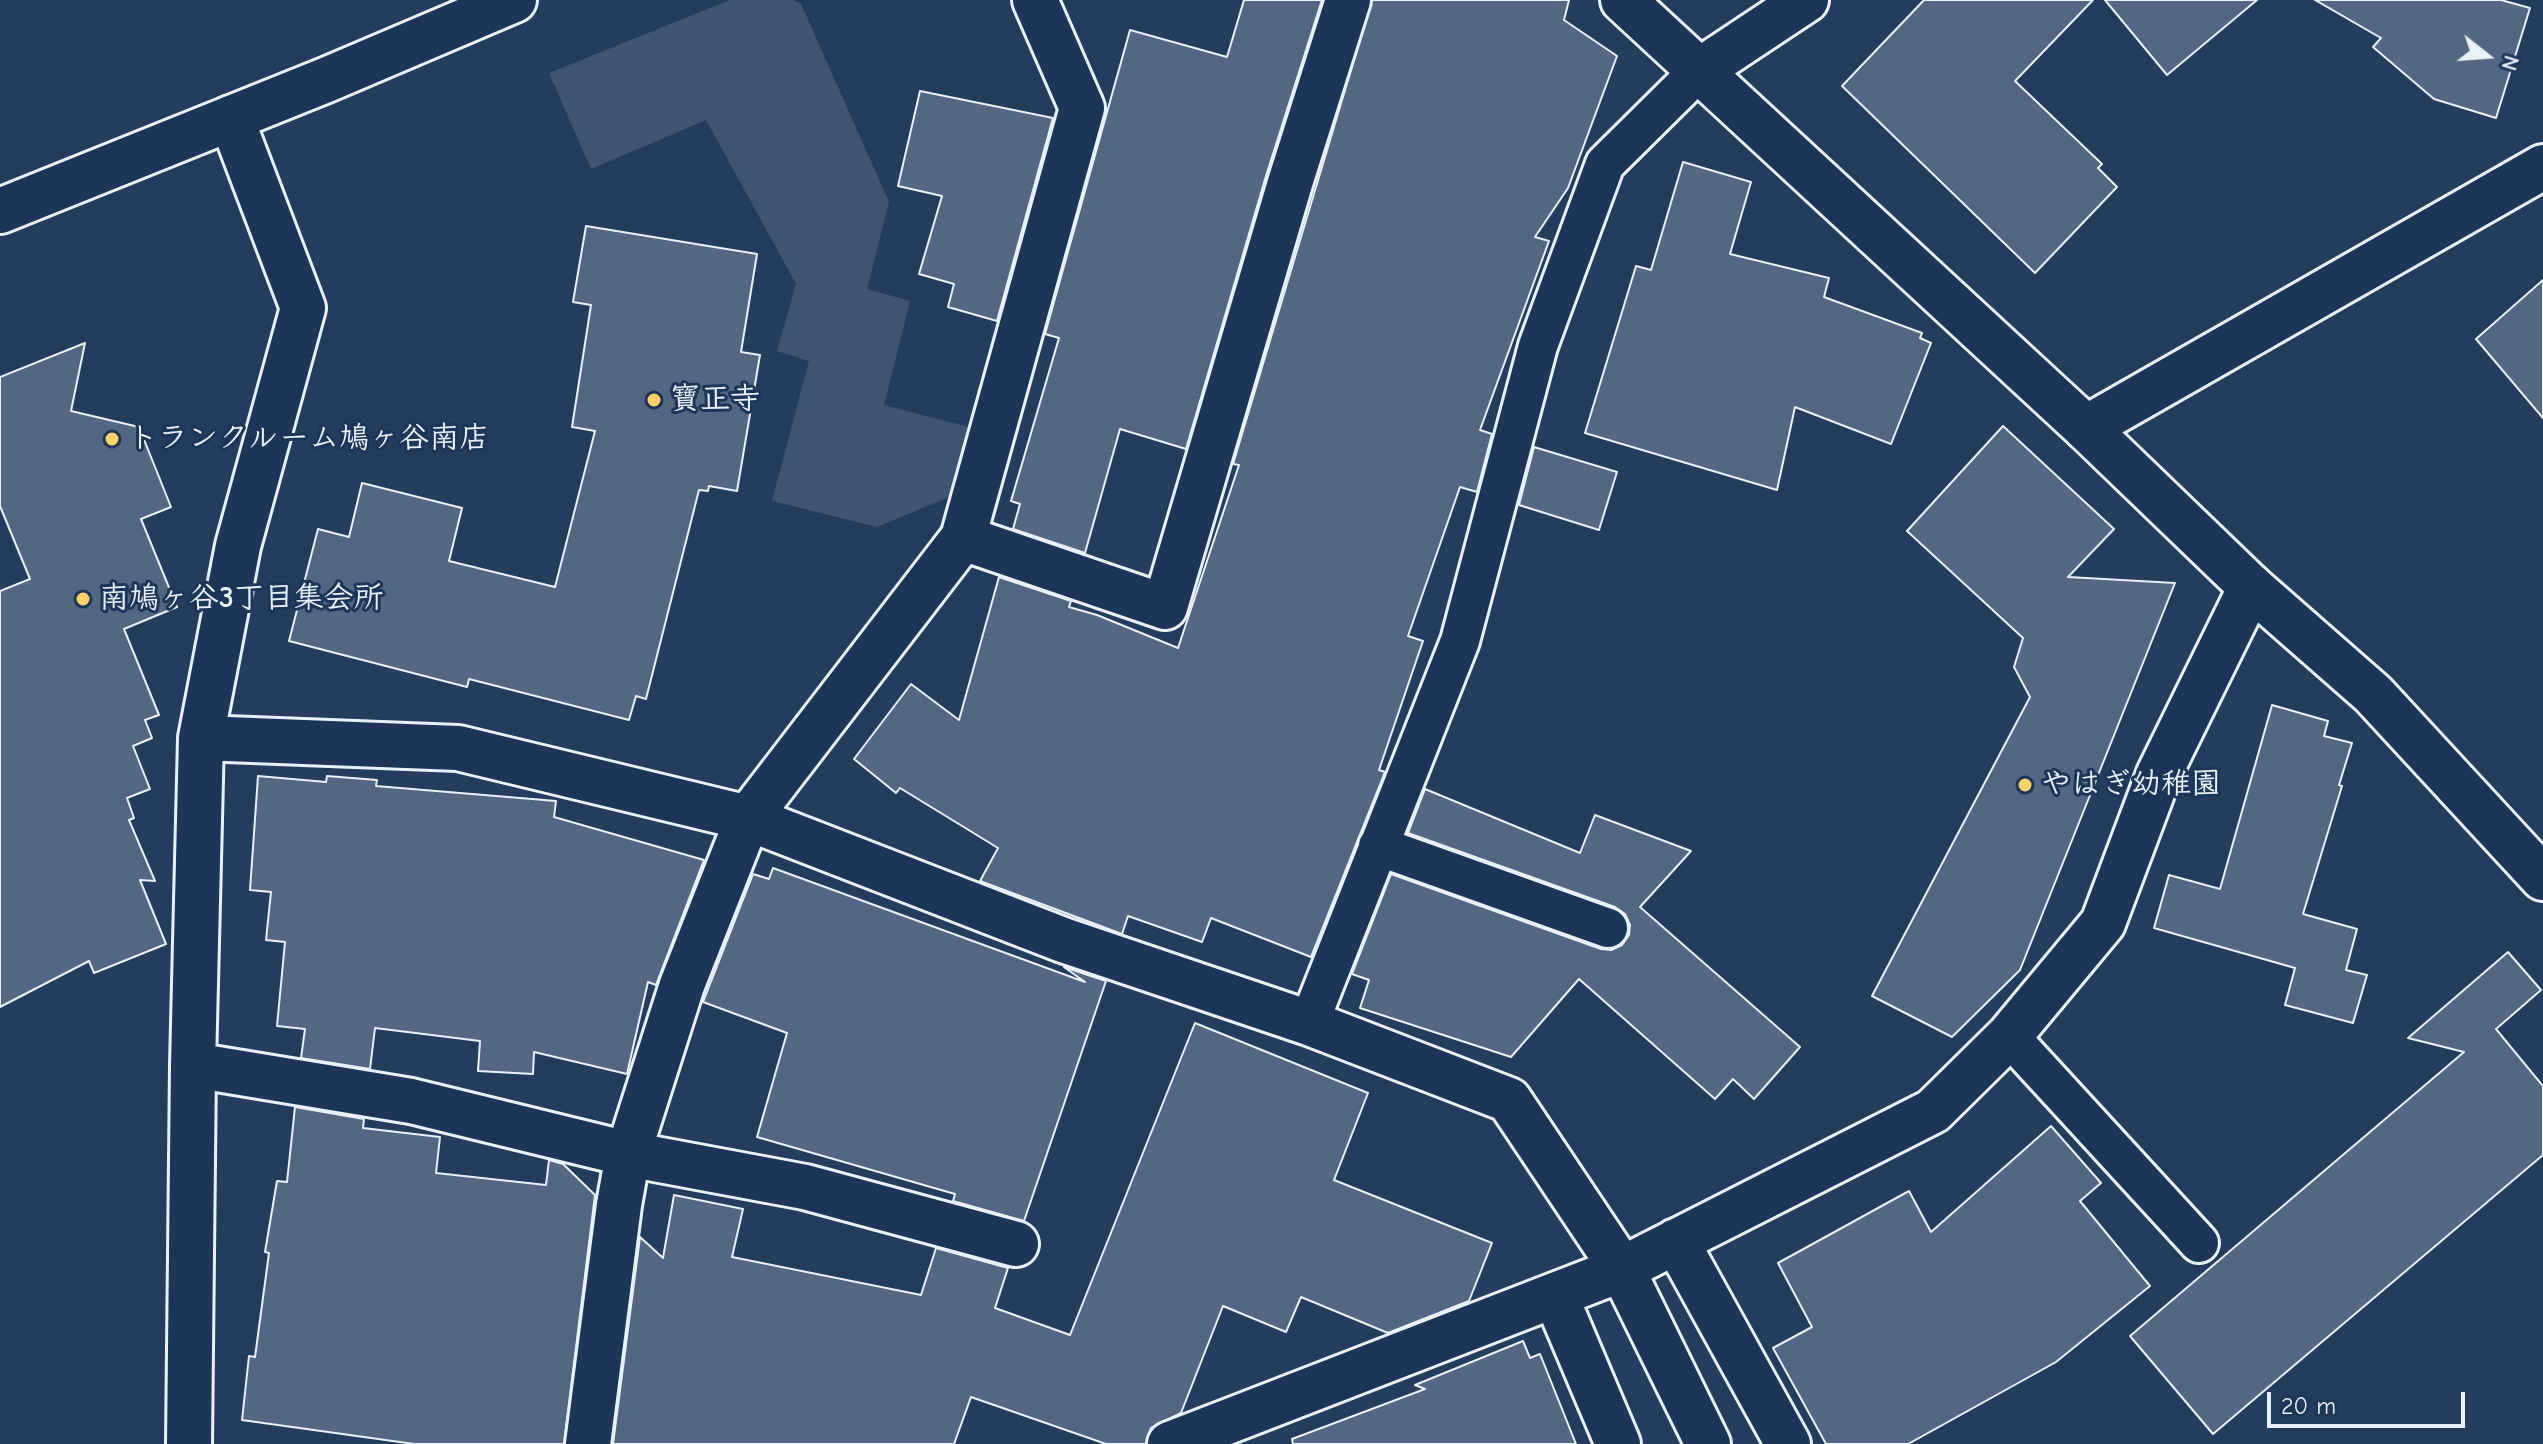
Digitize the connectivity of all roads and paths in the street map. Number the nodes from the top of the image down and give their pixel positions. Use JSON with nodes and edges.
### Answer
{"nodes":[{"id":1,"x":514,"y":0,"type":"edge"},
{"id":2,"x":1035,"y":0,"type":"edge"},
{"id":3,"x":1348,"y":0,"type":"edge"},
{"id":4,"x":1623,"y":0,"type":"edge"},
{"id":5,"x":1806,"y":0,"type":"edge"},
{"id":6,"x":1699,"y":71,"type":"junction"},
{"id":7,"x":231,"y":118,"type":"junction"},
{"id":8,"x":2543,"y":167,"type":"edge"},
{"id":9,"x":0,"y":211,"type":"edge"},
{"id":10,"x":2086,"y":428,"type":"junction"},
{"id":11,"x":963,"y":538,"type":"junction"},
{"id":12,"x":2251,"y":587,"type":"junction"},
{"id":13,"x":201,"y":738,"type":"junction"},
{"id":14,"x":748,"y":818,"type":"junction"},
{"id":15,"x":1378,"y":846,"type":"junction"},
{"id":16,"x":2543,"y":878,"type":"edge"},
{"id":17,"x":1608,"y":928,"type":"dead end"},
{"id":18,"x":1309,"y":1023,"type":"junction"},
{"id":19,"x":2009,"y":1036,"type":"junction"},
{"id":20,"x":193,"y":1065,"type":"junction"},
{"id":21,"x":628,"y":1154,"type":"junction"},
{"id":22,"x":1676,"y":1241,"type":"junction"},
{"id":23,"x":2199,"y":1243,"type":"dead end"},
{"id":24,"x":1016,"y":1244,"type":"dead end"},
{"id":25,"x":1622,"y":1269,"type":"junction"},
{"id":26,"x":1555,"y":1295,"type":"junction"},
{"id":27,"x":189,"y":1444,"type":"edge"},
{"id":28,"x":588,"y":1444,"type":"edge"},
{"id":29,"x":1170,"y":1444,"type":"edge"},
{"id":30,"x":1618,"y":1444,"type":"edge"},
{"id":31,"x":1708,"y":1444,"type":"edge"},
{"id":32,"x":1788,"y":1444,"type":"edge"}],
"edges":[{"from":1,"to":7,"type":"street"},
{"from":2,"to":11,"type":"street"},
{"from":3,"to":11,"type":"street"},
{"from":4,"to":6,"type":"street"},
{"from":5,"to":6,"type":"street"},
{"from":6,"to":10,"type":"street"},
{"from":6,"to":15,"type":"lane"},
{"from":7,"to":9,"type":"street"},
{"from":7,"to":13,"type":"street"},
{"from":8,"to":10,"type":"street"},
{"from":10,"to":12,"type":"street"},
{"from":11,"to":14,"type":"street"},
{"from":12,"to":16,"type":"street"},
{"from":12,"to":19,"type":"street"},
{"from":13,"to":14,"type":"street"},
{"from":13,"to":20,"type":"street"},
{"from":14,"to":18,"type":"street"},
{"from":14,"to":21,"type":"street"},
{"from":15,"to":17,"type":"lane"},
{"from":15,"to":18,"type":"lane"},
{"from":18,"to":25,"type":"street"},
{"from":19,"to":22,"type":"street"},
{"from":19,"to":23,"type":"lane"},
{"from":20,"to":21,"type":"street"},
{"from":20,"to":27,"type":"street"},
{"from":21,"to":24,"type":"street"},
{"from":21,"to":28,"type":"street"},
{"from":22,"to":25,"type":"street"},
{"from":22,"to":32,"type":"street"},
{"from":25,"to":26,"type":"street"},
{"from":25,"to":31,"type":"street"},
{"from":26,"to":29,"type":"street"},
{"from":26,"to":30,"type":"street"}]}
